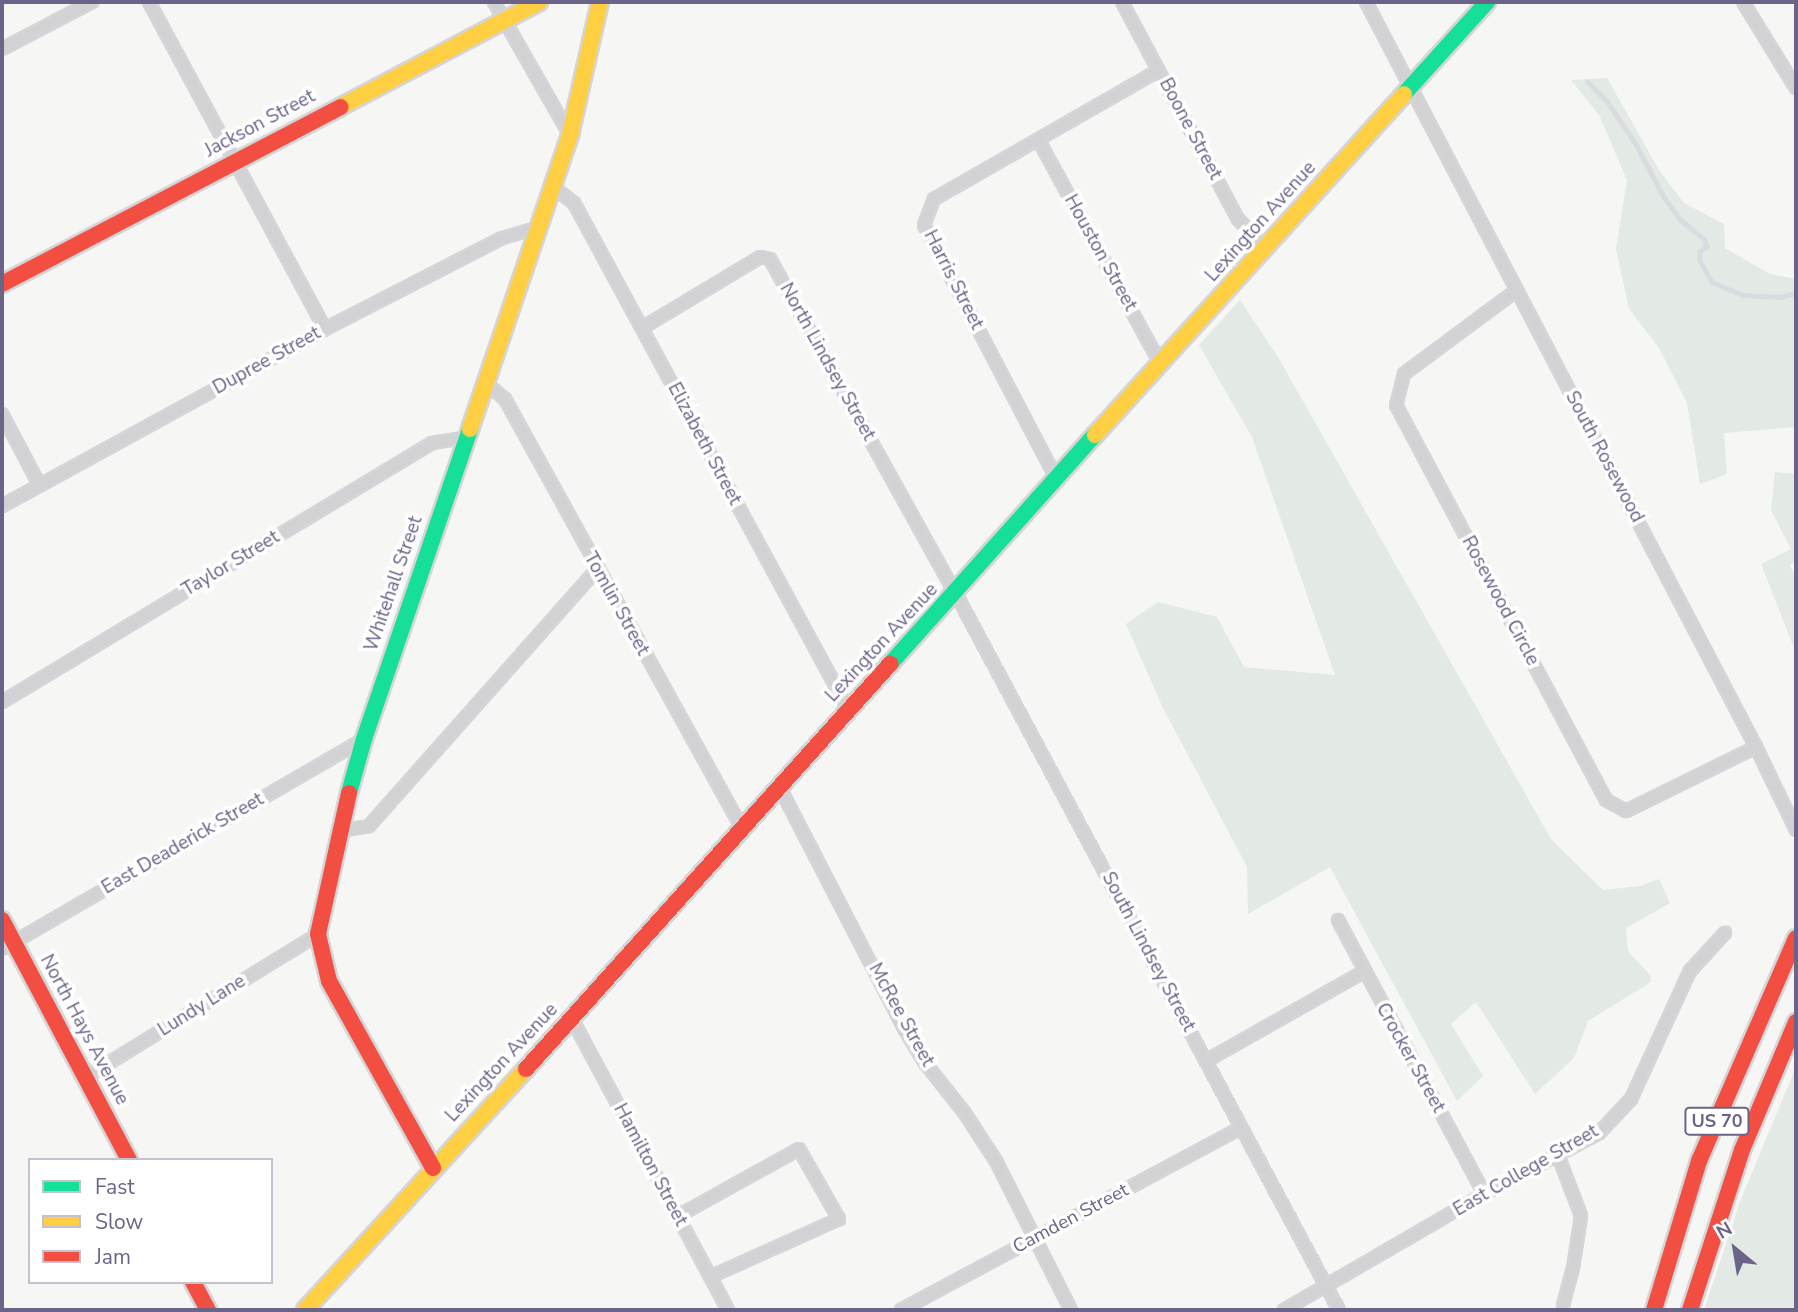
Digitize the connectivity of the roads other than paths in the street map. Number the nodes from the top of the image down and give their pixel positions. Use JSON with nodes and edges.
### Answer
{"nodes":[{"id":1,"x":92,"y":2,"type":"edge"},
{"id":2,"x":149,"y":2,"type":"edge"},
{"id":3,"x":494,"y":2,"type":"edge"},
{"id":4,"x":539,"y":2,"type":"edge"},
{"id":5,"x":600,"y":2,"type":"edge"},
{"id":6,"x":1122,"y":2,"type":"edge"},
{"id":7,"x":1366,"y":2,"type":"edge"},
{"id":8,"x":1487,"y":2,"type":"edge"},
{"id":9,"x":1743,"y":2,"type":"edge"},
{"id":10,"x":73,"y":6,"type":"edge"},
{"id":11,"x":503,"y":18,"type":"junction"},
{"id":12,"x":2,"y":49,"type":"edge"},
{"id":13,"x":1159,"y":70,"type":"junction"},
{"id":14,"x":1410,"y":85,"type":"junction"},
{"id":15,"x":1796,"y":88,"type":"edge"},
{"id":16,"x":570,"y":135,"type":"junction"},
{"id":17,"x":1039,"y":141,"type":"junction"},
{"id":18,"x":234,"y":161,"type":"junction"},
{"id":19,"x":552,"y":186,"type":"junction"},
{"id":20,"x":537,"y":228,"type":"junction"},
{"id":21,"x":1266,"y":249,"type":"junction"},
{"id":22,"x":2,"y":285,"type":"edge"},
{"id":23,"x":1517,"y":290,"type":"junction"},
{"id":24,"x":642,"y":328,"type":"junction"},
{"id":25,"x":325,"y":329,"type":"junction"},
{"id":26,"x":1161,"y":365,"type":"junction"},
{"id":27,"x":487,"y":384,"type":"junction"},
{"id":28,"x":2,"y":414,"type":"edge"},
{"id":29,"x":465,"y":438,"type":"junction"},
{"id":30,"x":1056,"y":478,"type":"junction"},
{"id":31,"x":40,"y":486,"type":"junction"},
{"id":32,"x":2,"y":506,"type":"edge"},
{"id":33,"x":597,"y":569,"type":"junction"},
{"id":34,"x":956,"y":594,"type":"junction"},
{"id":35,"x":2,"y":702,"type":"edge"},
{"id":36,"x":848,"y":709,"type":"junction"},
{"id":37,"x":364,"y":739,"type":"junction"},
{"id":38,"x":1756,"y":747,"type":"junction"},
{"id":39,"x":780,"y":788,"type":"junction"},
{"id":40,"x":742,"y":828,"type":"junction"},
{"id":41,"x":1796,"y":830,"type":"edge"},
{"id":42,"x":339,"y":831,"type":"junction"},
{"id":43,"x":2,"y":920,"type":"edge"},
{"id":44,"x":1338,"y":920,"type":"dead end"},
{"id":45,"x":1725,"y":933,"type":"dead end"},
{"id":46,"x":318,"y":934,"type":"junction"},
{"id":47,"x":1796,"y":938,"type":"edge"},
{"id":48,"x":8,"y":945,"type":"edge"},
{"id":49,"x":1363,"y":972,"type":"junction"},
{"id":50,"x":572,"y":1019,"type":"junction"},
{"id":51,"x":1796,"y":1022,"type":"edge"},
{"id":52,"x":1206,"y":1061,"type":"junction"},
{"id":53,"x":86,"y":1077,"type":"junction"},
{"id":54,"x":1241,"y":1128,"type":"junction"},
{"id":55,"x":1558,"y":1155,"type":"junction"},
{"id":56,"x":128,"y":1158,"type":"edge"},
{"id":57,"x":433,"y":1168,"type":"junction"},
{"id":58,"x":1484,"y":1194,"type":"junction"},
{"id":59,"x":678,"y":1216,"type":"junction"},
{"id":60,"x":1033,"y":1240,"type":"junction"},
{"id":61,"x":710,"y":1277,"type":"junction"},
{"id":62,"x":194,"y":1284,"type":"edge"},
{"id":63,"x":1327,"y":1287,"type":"junction"},
{"id":64,"x":1563,"y":1306,"type":"dead end"},
{"id":65,"x":208,"y":1310,"type":"edge"},
{"id":66,"x":305,"y":1310,"type":"edge"},
{"id":67,"x":728,"y":1310,"type":"edge"},
{"id":68,"x":901,"y":1310,"type":"edge"},
{"id":69,"x":1071,"y":1310,"type":"edge"},
{"id":70,"x":1284,"y":1310,"type":"edge"},
{"id":71,"x":1339,"y":1310,"type":"edge"},
{"id":72,"x":1654,"y":1310,"type":"edge"},
{"id":73,"x":1690,"y":1310,"type":"edge"}],
"edges":[{"from":1,"to":10,"type":"street"},
{"from":2,"to":18,"type":"street"},
{"from":3,"to":11,"type":"street"},
{"from":4,"to":11,"type":"main road","name":"Jackson Street"},
{"from":5,"to":16,"type":"main road","name":"Whitehall Street"},
{"from":6,"to":13,"type":"street","name":"Boone Street"},
{"from":7,"to":14,"type":"street","name":"South Rosewood"},
{"from":8,"to":14,"type":"main road","name":"Lexington Avenue"},
{"from":9,"to":15,"type":"street"},
{"from":10,"to":12,"type":"street"},
{"from":11,"to":16,"type":"street"},
{"from":11,"to":18,"type":"main road","name":"Jackson Street"},
{"from":13,"to":17,"type":"street","name":"Harris Street"},
{"from":13,"to":21,"type":"street","name":"Boone Street"},
{"from":14,"to":21,"type":"main road","name":"Lexington Avenue"},
{"from":14,"to":23,"type":"street","name":"South Rosewood"},
{"from":16,"to":19,"type":"main road","name":"Whitehall Street"},
{"from":17,"to":26,"type":"street","name":"Houston Street"},
{"from":17,"to":30,"type":"street","name":"Harris Street"},
{"from":18,"to":22,"type":"main road","name":"Jackson Street"},
{"from":18,"to":25,"type":"street"},
{"from":19,"to":20,"type":"main road","name":"Whitehall Street"},
{"from":19,"to":24,"type":"street","name":"Elizabeth Street"},
{"from":20,"to":25,"type":"street","name":"Dupree Street"},
{"from":20,"to":27,"type":"main road","name":"Whitehall Street"},
{"from":21,"to":26,"type":"main road","name":"Lexington Avenue"},
{"from":23,"to":38,"type":"street","name":"South Rosewood"},
{"from":23,"to":38,"type":"street","name":"Rosewood Circle"},
{"from":24,"to":34,"type":"street","name":"North Lindsey Street"},
{"from":24,"to":36,"type":"street","name":"Elizabeth Street"},
{"from":25,"to":31,"type":"street","name":"Dupree Street"},
{"from":26,"to":30,"type":"main road","name":"Lexington Avenue"},
{"from":27,"to":29,"type":"main road","name":"Whitehall Street"},
{"from":27,"to":33,"type":"street","name":"Tomlin Street"},
{"from":28,"to":31,"type":"street"},
{"from":29,"to":35,"type":"street","name":"Taylor Street"},
{"from":29,"to":37,"type":"main road","name":"Whitehall Street"},
{"from":30,"to":34,"type":"main road","name":"Lexington Avenue"},
{"from":31,"to":32,"type":"street","name":"Dupree Street"},
{"from":33,"to":40,"type":"street","name":"Tomlin Street"},
{"from":33,"to":42,"type":"street"},
{"from":34,"to":36,"type":"main road","name":"Lexington Avenue"},
{"from":34,"to":52,"type":"street","name":"South Lindsey Street"},
{"from":36,"to":39,"type":"main road","name":"Lexington Avenue"},
{"from":37,"to":42,"type":"main road","name":"Whitehall Street"},
{"from":37,"to":48,"type":"street","name":"East Deaderick Street"},
{"from":38,"to":41,"type":"street","name":"South Rosewood"},
{"from":39,"to":40,"type":"main road","name":"Lexington Avenue"},
{"from":39,"to":60,"type":"street","name":"McRee Street"},
{"from":40,"to":50,"type":"main road","name":"Lexington Avenue"},
{"from":42,"to":46,"type":"main road","name":"Whitehall Street"},
{"from":43,"to":48,"type":"main road","name":"North Hays Avenue"},
{"from":44,"to":49,"type":"street","name":"Crocker Street"},
{"from":45,"to":55,"type":"street","name":"East College Street"},
{"from":46,"to":53,"type":"street","name":"Lundy Lane"},
{"from":46,"to":57,"type":"main road","name":"Whitehall Street"},
{"from":47,"to":72,"type":"main road","number":"US 70"},
{"from":48,"to":53,"type":"main road","name":"North Hays Avenue"},
{"from":49,"to":52,"type":"street"},
{"from":49,"to":58,"type":"street","name":"Crocker Street"},
{"from":50,"to":57,"type":"main road","name":"Lexington Avenue"},
{"from":50,"to":59,"type":"street","name":"Hamilton Street"},
{"from":51,"to":73,"type":"main road","number":"US 70"},
{"from":52,"to":54,"type":"street","name":"South Lindsey Street"},
{"from":53,"to":56,"type":"main road","name":"North Hays Avenue"},
{"from":54,"to":60,"type":"street","name":"Camden Street"},
{"from":54,"to":63,"type":"street","name":"South Lindsey Street"},
{"from":55,"to":58,"type":"street","name":"East College Street"},
{"from":55,"to":64,"type":"street"},
{"from":57,"to":66,"type":"main road","name":"Lexington Avenue"},
{"from":58,"to":63,"type":"street","name":"East College Street"},
{"from":59,"to":61,"type":"street","name":"Hamilton Street"},
{"from":59,"to":61,"type":"street"},
{"from":60,"to":68,"type":"street","name":"Camden Street"},
{"from":60,"to":69,"type":"street","name":"McRee Street"},
{"from":61,"to":67,"type":"street","name":"Hamilton Street"},
{"from":62,"to":65,"type":"main road"},
{"from":63,"to":70,"type":"street","name":"East College Street"},
{"from":63,"to":71,"type":"street","name":"South Lindsey Street"}]}
